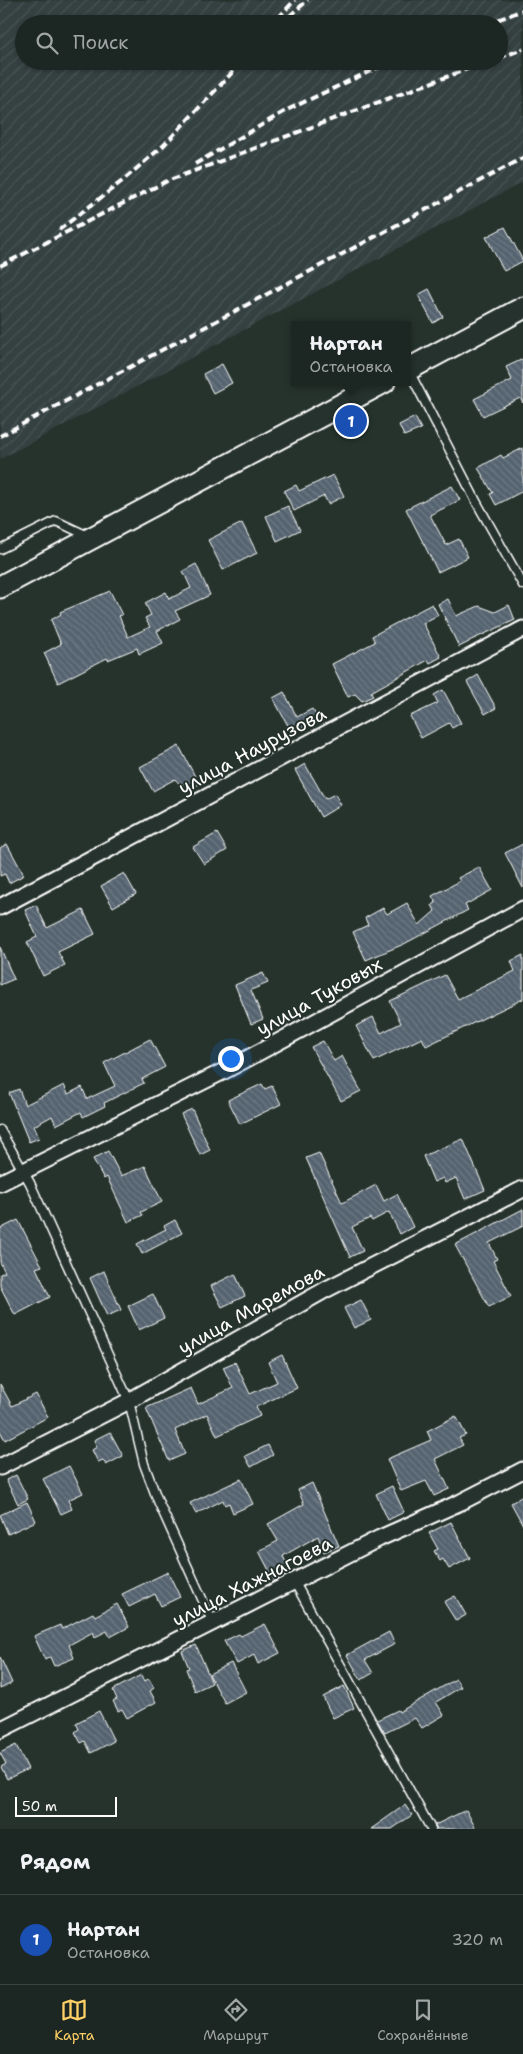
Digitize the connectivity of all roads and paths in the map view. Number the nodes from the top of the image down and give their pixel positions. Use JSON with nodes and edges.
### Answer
{"nodes":[{"id":1,"x":523,"y":308,"type":"edge"},
{"id":2,"x":411,"y":368,"type":"edge"},
{"id":3,"x":411,"y":378,"type":"edge"},
{"id":4,"x":377,"y":386,"type":"edge"},
{"id":5,"x":92,"y":538,"type":"junction"},
{"id":6,"x":0,"y":549,"type":"edge"},
{"id":7,"x":523,"y":585,"type":"edge"},
{"id":8,"x":0,"y":587,"type":"edge"},
{"id":9,"x":523,"y":629,"type":"edge"},
{"id":10,"x":0,"y":907,"type":"edge"},
{"id":11,"x":523,"y":910,"type":"edge"},
{"id":12,"x":0,"y":1130,"type":"edge"},
{"id":13,"x":22,"y":1171,"type":"junction"},
{"id":14,"x":0,"y":1183,"type":"edge"},
{"id":15,"x":523,"y":1189,"type":"edge"},
{"id":16,"x":129,"y":1401,"type":"junction"},
{"id":17,"x":0,"y":1467,"type":"edge"},
{"id":18,"x":523,"y":1470,"type":"edge"},
{"id":19,"x":294,"y":1582,"type":"junction"},
{"id":20,"x":214,"y":1623,"type":"junction"},
{"id":21,"x":0,"y":1730,"type":"edge"},
{"id":22,"x":431,"y":1829,"type":"edge"}],
"edges":[{"from":1,"to":2,"type":"main road"},
{"from":3,"to":7,"type":"lane"},
{"from":4,"to":5,"type":"main road"},
{"from":5,"to":6,"type":"lane"},
{"from":5,"to":8,"type":"main road"},
{"from":9,"to":10,"type":"street","name":"улица Наурузова"},
{"from":11,"to":13,"type":"street","name":"улица Туковых"},
{"from":12,"to":13,"type":"lane"},
{"from":13,"to":14,"type":"street","name":"улица Туковых"},
{"from":13,"to":16,"type":"lane"},
{"from":15,"to":16,"type":"street","name":"улица Маремова"},
{"from":16,"to":17,"type":"street","name":"улица Маремова"},
{"from":16,"to":20,"type":"lane"},
{"from":18,"to":19,"type":"street","name":"улица Хажнагоева"},
{"from":19,"to":20,"type":"street","name":"улица Хажнагоева"},
{"from":19,"to":22,"type":"lane"},
{"from":20,"to":21,"type":"street","name":"улица Хажнагоева"}]}
